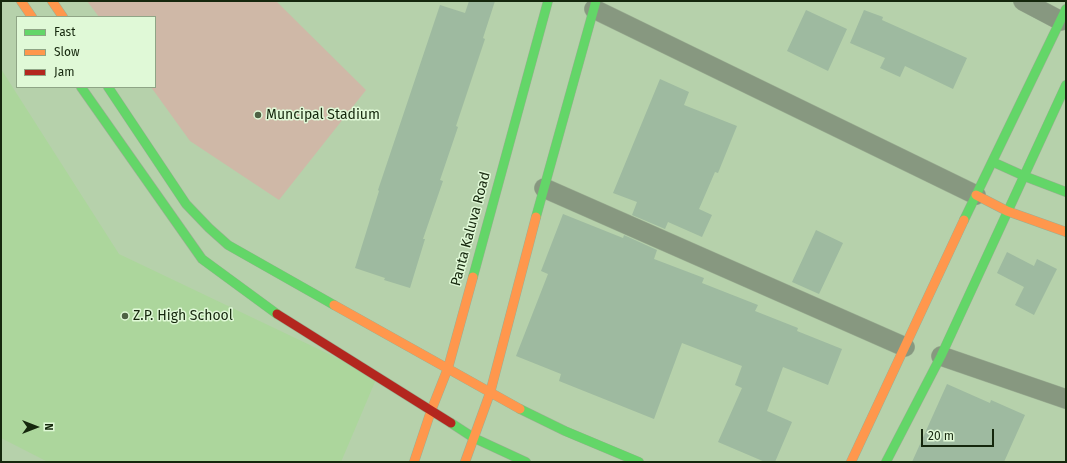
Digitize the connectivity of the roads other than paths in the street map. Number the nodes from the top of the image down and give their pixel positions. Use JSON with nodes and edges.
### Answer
{"nodes":[{"id":1,"x":21,"y":1,"type":"edge"},
{"id":2,"x":52,"y":1,"type":"edge"},
{"id":3,"x":548,"y":1,"type":"edge"},
{"id":4,"x":1023,"y":1,"type":"edge"},
{"id":5,"x":595,"y":5,"type":"edge"},
{"id":6,"x":1063,"y":15,"type":"edge"},
{"id":7,"x":31,"y":16,"type":"edge"},
{"id":8,"x":61,"y":16,"type":"edge"},
{"id":9,"x":1066,"y":85,"type":"edge"},
{"id":10,"x":82,"y":88,"type":"edge"},
{"id":11,"x":109,"y":88,"type":"edge"},
{"id":12,"x":993,"y":162,"type":"junction"},
{"id":13,"x":1024,"y":176,"type":"junction"},
{"id":14,"x":544,"y":188,"type":"junction"},
{"id":15,"x":1066,"y":192,"type":"edge"},
{"id":16,"x":976,"y":195,"type":"junction"},
{"id":17,"x":1007,"y":211,"type":"junction"},
{"id":18,"x":1066,"y":232,"type":"edge"},
{"id":19,"x":905,"y":348,"type":"junction"},
{"id":20,"x":941,"y":356,"type":"junction"},
{"id":21,"x":448,"y":368,"type":"junction"},
{"id":22,"x":490,"y":392,"type":"junction"},
{"id":23,"x":1066,"y":399,"type":"edge"},
{"id":24,"x":431,"y":411,"type":"junction"},
{"id":25,"x":474,"y":438,"type":"junction"},
{"id":26,"x":414,"y":462,"type":"edge"},
{"id":27,"x":465,"y":462,"type":"edge"},
{"id":28,"x":526,"y":462,"type":"edge"},
{"id":29,"x":639,"y":462,"type":"edge"},
{"id":30,"x":851,"y":462,"type":"edge"},
{"id":31,"x":886,"y":462,"type":"edge"}],
"edges":[{"from":1,"to":7,"type":"street"},
{"from":2,"to":8,"type":"street"},
{"from":3,"to":21,"type":"street","name":"Panta Kaluva Road"},
{"from":4,"to":6,"type":"street"},
{"from":5,"to":14,"type":"street"},
{"from":5,"to":16,"type":"street"},
{"from":6,"to":12,"type":"street"},
{"from":9,"to":13,"type":"street"},
{"from":10,"to":24,"type":"street"},
{"from":11,"to":21,"type":"street"},
{"from":12,"to":13,"type":"street"},
{"from":12,"to":16,"type":"street"},
{"from":13,"to":15,"type":"street"},
{"from":13,"to":17,"type":"street"},
{"from":14,"to":19,"type":"street"},
{"from":14,"to":22,"type":"street"},
{"from":16,"to":17,"type":"street"},
{"from":16,"to":19,"type":"street"},
{"from":17,"to":18,"type":"street"},
{"from":17,"to":20,"type":"street"},
{"from":19,"to":30,"type":"street"},
{"from":20,"to":23,"type":"street"},
{"from":20,"to":31,"type":"street"},
{"from":21,"to":22,"type":"street"},
{"from":21,"to":24,"type":"street","name":"Panta Kaluva Road"},
{"from":22,"to":25,"type":"street"},
{"from":22,"to":29,"type":"street"},
{"from":24,"to":25,"type":"street"},
{"from":24,"to":26,"type":"street","name":"Panta Kaluva Road"},
{"from":25,"to":27,"type":"street"},
{"from":25,"to":28,"type":"street"}]}
